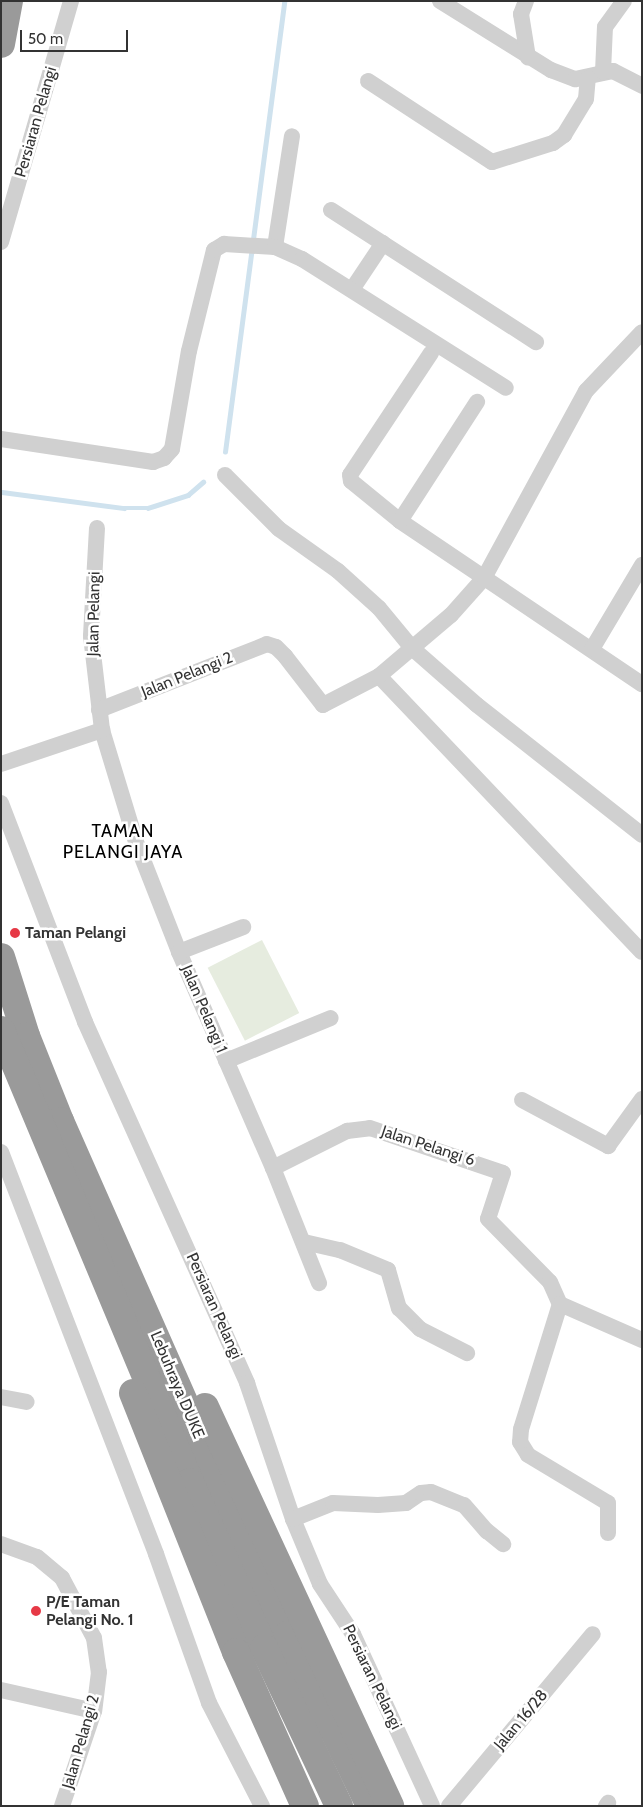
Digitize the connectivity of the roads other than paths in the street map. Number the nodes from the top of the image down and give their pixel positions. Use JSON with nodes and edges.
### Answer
{"nodes":[{"id":1,"x":9,"y":1,"type":"edge"},
{"id":2,"x":70,"y":1,"type":"edge"},
{"id":3,"x":440,"y":1,"type":"edge"},
{"id":4,"x":526,"y":1,"type":"edge"},
{"id":5,"x":624,"y":1,"type":"edge"},
{"id":6,"x":1,"y":44,"type":"edge"},
{"id":7,"x":528,"y":57,"type":"junction"},
{"id":8,"x":595,"y":75,"type":"junction"},
{"id":9,"x":368,"y":81,"type":"dead end"},
{"id":10,"x":642,"y":86,"type":"edge"},
{"id":11,"x":292,"y":136,"type":"dead end"},
{"id":12,"x":332,"y":210,"type":"dead end"},
{"id":13,"x":1,"y":242,"type":"edge"},
{"id":14,"x":383,"y":244,"type":"junction"},
{"id":15,"x":271,"y":246,"type":"junction"},
{"id":16,"x":353,"y":288,"type":"junction"},
{"id":17,"x":642,"y":332,"type":"edge"},
{"id":18,"x":536,"y":342,"type":"dead end"},
{"id":19,"x":431,"y":353,"type":"dead end"},
{"id":20,"x":506,"y":388,"type":"dead end"},
{"id":21,"x":477,"y":402,"type":"dead end"},
{"id":22,"x":1,"y":439,"type":"edge"},
{"id":23,"x":225,"y":475,"type":"dead end"},
{"id":24,"x":400,"y":521,"type":"junction"},
{"id":25,"x":97,"y":528,"type":"dead end"},
{"id":26,"x":642,"y":565,"type":"edge"},
{"id":27,"x":484,"y":578,"type":"junction"},
{"id":28,"x":412,"y":648,"type":"junction"},
{"id":29,"x":592,"y":649,"type":"junction"},
{"id":30,"x":379,"y":676,"type":"junction"},
{"id":31,"x":642,"y":684,"type":"edge"},
{"id":32,"x":99,"y":710,"type":"junction"},
{"id":33,"x":102,"y":730,"type":"junction"},
{"id":34,"x":1,"y":764,"type":"edge"},
{"id":35,"x":1,"y":803,"type":"edge"},
{"id":36,"x":642,"y":834,"type":"edge"},
{"id":37,"x":244,"y":927,"type":"dead end"},
{"id":38,"x":179,"y":952,"type":"junction"},
{"id":39,"x":642,"y":952,"type":"edge"},
{"id":40,"x":1,"y":957,"type":"edge"},
{"id":41,"x":331,"y":1018,"type":"dead end"},
{"id":42,"x":1,"y":1030,"type":"edge"},
{"id":43,"x":226,"y":1061,"type":"junction"},
{"id":44,"x":642,"y":1099,"type":"edge"},
{"id":45,"x":522,"y":1100,"type":"dead end"},
{"id":46,"x":32,"y":1106,"type":"junction"},
{"id":47,"x":73,"y":1150,"type":"junction"},
{"id":48,"x":1,"y":1152,"type":"edge"},
{"id":49,"x":273,"y":1168,"type":"junction"},
{"id":50,"x":304,"y":1242,"type":"junction"},
{"id":51,"x":319,"y":1283,"type":"dead end"},
{"id":52,"x":560,"y":1304,"type":"junction"},
{"id":53,"x":642,"y":1340,"type":"edge"},
{"id":54,"x":467,"y":1353,"type":"dead end"},
{"id":55,"x":1,"y":1396,"type":"edge"},
{"id":56,"x":27,"y":1402,"type":"dead end"},
{"id":57,"x":293,"y":1519,"type":"junction"},
{"id":58,"x":608,"y":1533,"type":"dead end"},
{"id":59,"x":1,"y":1544,"type":"edge"},
{"id":60,"x":503,"y":1544,"type":"dead end"},
{"id":61,"x":593,"y":1634,"type":"dead end"},
{"id":62,"x":275,"y":1642,"type":"junction"},
{"id":63,"x":1,"y":1690,"type":"edge"},
{"id":64,"x":94,"y":1711,"type":"junction"},
{"id":65,"x":62,"y":1806,"type":"edge"},
{"id":66,"x":262,"y":1806,"type":"edge"},
{"id":67,"x":305,"y":1806,"type":"edge"},
{"id":68,"x":339,"y":1806,"type":"edge"},
{"id":69,"x":370,"y":1806,"type":"edge"},
{"id":70,"x":390,"y":1806,"type":"edge"},
{"id":71,"x":432,"y":1806,"type":"edge"},
{"id":72,"x":449,"y":1806,"type":"edge"}],
"edges":[{"from":1,"to":6,"type":"highway"},
{"from":2,"to":13,"type":"street","name":"Persiaran Pelangi"},
{"from":3,"to":7,"type":"street"},
{"from":4,"to":7,"type":"street"},
{"from":5,"to":8,"type":"street"},
{"from":7,"to":8,"type":"street"},
{"from":8,"to":9,"type":"street"},
{"from":8,"to":10,"type":"street"},
{"from":11,"to":15,"type":"street"},
{"from":12,"to":14,"type":"street"},
{"from":14,"to":16,"type":"street"},
{"from":14,"to":18,"type":"street"},
{"from":15,"to":16,"type":"street"},
{"from":15,"to":22,"type":"street"},
{"from":16,"to":20,"type":"street"},
{"from":17,"to":27,"type":"street"},
{"from":19,"to":24,"type":"street"},
{"from":21,"to":24,"type":"street"},
{"from":23,"to":28,"type":"street"},
{"from":24,"to":27,"type":"street"},
{"from":25,"to":32,"type":"street","name":"Jalan Pelangi"},
{"from":26,"to":29,"type":"street"},
{"from":27,"to":28,"type":"street"},
{"from":27,"to":29,"type":"street"},
{"from":28,"to":30,"type":"street"},
{"from":28,"to":36,"type":"street"},
{"from":29,"to":31,"type":"street"},
{"from":30,"to":32,"type":"street","name":"Jalan Pelangi 2"},
{"from":30,"to":39,"type":"street"},
{"from":32,"to":33,"type":"street","name":"Jalan Pelangi"},
{"from":33,"to":34,"type":"street"},
{"from":33,"to":38,"type":"street","name":"Jalan Pelangi 1"},
{"from":35,"to":57,"type":"street","name":"Persiaran Pelangi"},
{"from":37,"to":38,"type":"street"},
{"from":38,"to":43,"type":"street","name":"Jalan Pelangi 1"},
{"from":40,"to":47,"type":"highway","name":"Lebuhraya DUKE"},
{"from":41,"to":43,"type":"street"},
{"from":42,"to":46,"type":"highway","name":"Lebuhraya DUKE"},
{"from":43,"to":49,"type":"street","name":"Jalan Pelangi 1"},
{"from":44,"to":45,"type":"street"},
{"from":46,"to":62,"type":"highway","name":"Lebuhraya DUKE"},
{"from":46,"to":67,"type":"highway"},
{"from":47,"to":62,"type":"highway","name":"Lebuhraya DUKE"},
{"from":47,"to":70,"type":"highway"},
{"from":48,"to":66,"type":"street"},
{"from":49,"to":50,"type":"street","name":"Jalan Pelangi 1"},
{"from":49,"to":52,"type":"street","name":"Jalan Pelangi 6"},
{"from":50,"to":51,"type":"street","name":"Jalan Pelangi 1"},
{"from":50,"to":54,"type":"street"},
{"from":52,"to":53,"type":"street"},
{"from":52,"to":58,"type":"street"},
{"from":55,"to":56,"type":"street"},
{"from":57,"to":60,"type":"street"},
{"from":57,"to":71,"type":"street","name":"Persiaran Pelangi"},
{"from":59,"to":64,"type":"street","name":"Jalan Pelangi 2"},
{"from":61,"to":72,"type":"street","name":"Jalan 16/28"},
{"from":62,"to":68,"type":"highway","name":"Lebuhraya DUKE"},
{"from":62,"to":69,"type":"highway","name":"Lebuhraya DUKE"},
{"from":63,"to":64,"type":"street"},
{"from":64,"to":65,"type":"street","name":"Jalan Pelangi 2"}]}
